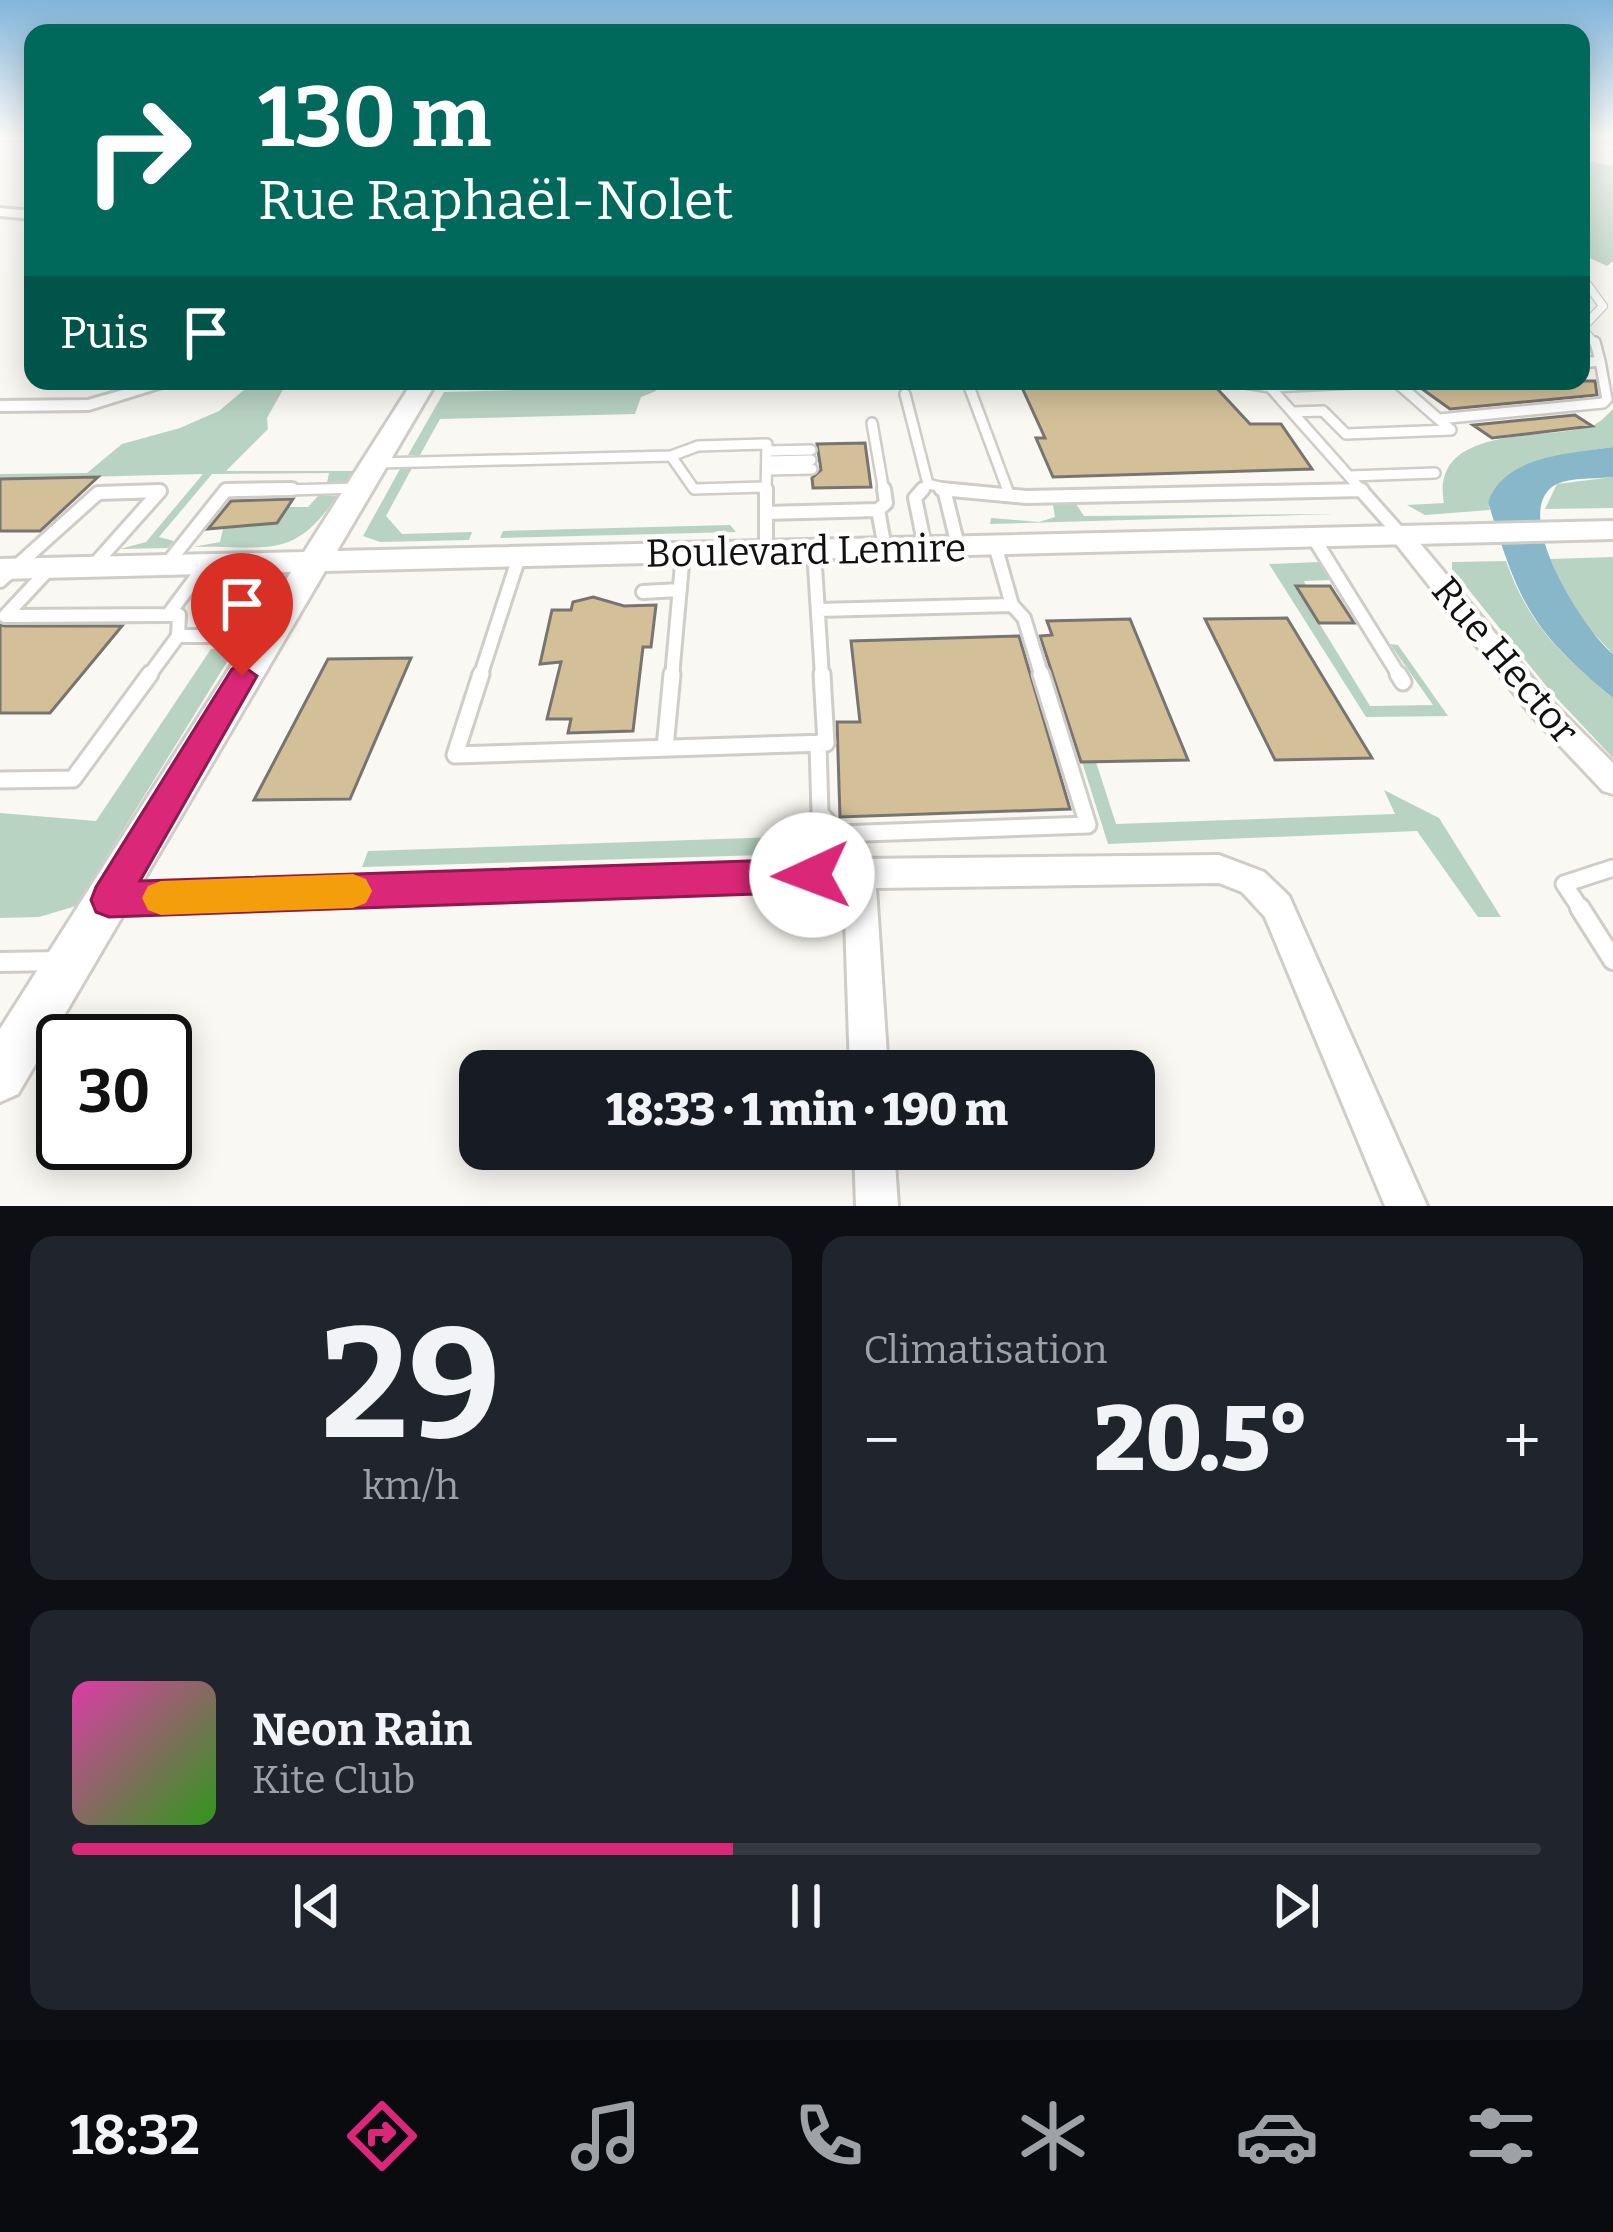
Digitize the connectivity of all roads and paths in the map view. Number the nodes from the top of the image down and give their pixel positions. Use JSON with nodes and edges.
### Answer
{"nodes":[{"id":1,"x":1590,"y":288,"type":"edge"},
{"id":2,"x":1590,"y":322,"type":"edge"},
{"id":3,"x":1590,"y":339,"type":"edge"},
{"id":4,"x":1590,"y":346,"type":"edge"},
{"id":5,"x":1595,"y":346,"type":"junction"},
{"id":6,"x":1600,"y":361,"type":"junction"},
{"id":7,"x":1590,"y":362,"type":"edge"},
{"id":8,"x":152,"y":390,"type":"edge"},
{"id":9,"x":420,"y":390,"type":"edge"},
{"id":10,"x":970,"y":390,"type":"edge"},
{"id":11,"x":1273,"y":390,"type":"edge"},
{"id":12,"x":1304,"y":390,"type":"edge"},
{"id":13,"x":1405,"y":390,"type":"edge"},
{"id":14,"x":905,"y":394,"type":"dead end"},
{"id":15,"x":1432,"y":396,"type":"dead end"},
{"id":16,"x":1415,"y":399,"type":"junction"},
{"id":17,"x":0,"y":406,"type":"edge"},
{"id":18,"x":1323,"y":411,"type":"junction"},
{"id":19,"x":1292,"y":412,"type":"junction"},
{"id":20,"x":1439,"y":419,"type":"junction"},
{"id":21,"x":872,"y":423,"type":"dead end"},
{"id":22,"x":670,"y":456,"type":"junction"},
{"id":23,"x":767,"y":461,"type":"junction"},
{"id":24,"x":1435,"y":473,"type":"dead end"},
{"id":25,"x":368,"y":476,"type":"junction"},
{"id":26,"x":1350,"y":476,"type":"junction"},
{"id":27,"x":928,"y":484,"type":"junction"},
{"id":28,"x":766,"y":487,"type":"junction"},
{"id":29,"x":1008,"y":490,"type":"junction"},
{"id":30,"x":1361,"y":490,"type":"junction"},
{"id":31,"x":945,"y":493,"type":"junction"},
{"id":32,"x":878,"y":510,"type":"junction"},
{"id":33,"x":766,"y":513,"type":"junction"},
{"id":34,"x":1613,"y":530,"type":"edge"},
{"id":35,"x":1401,"y":535,"type":"junction"},
{"id":36,"x":1313,"y":537,"type":"junction"},
{"id":37,"x":994,"y":545,"type":"junction"},
{"id":38,"x":958,"y":546,"type":"junction"},
{"id":39,"x":925,"y":547,"type":"junction"},
{"id":40,"x":884,"y":548,"type":"junction"},
{"id":41,"x":814,"y":550,"type":"junction"},
{"id":42,"x":766,"y":551,"type":"junction"},
{"id":43,"x":683,"y":553,"type":"junction"},
{"id":44,"x":519,"y":557,"type":"junction"},
{"id":45,"x":313,"y":560,"type":"junction"},
{"id":46,"x":207,"y":563,"type":"junction"},
{"id":47,"x":167,"y":564,"type":"junction"},
{"id":48,"x":94,"y":566,"type":"junction"},
{"id":49,"x":51,"y":567,"type":"junction"},
{"id":50,"x":4,"y":573,"type":"edge"},
{"id":51,"x":680,"y":590,"type":"junction"},
{"id":52,"x":644,"y":592,"type":"dead end"},
{"id":53,"x":1012,"y":604,"type":"junction"},
{"id":54,"x":818,"y":610,"type":"junction"},
{"id":55,"x":167,"y":615,"type":"junction"},
{"id":56,"x":3,"y":617,"type":"edge"},
{"id":57,"x":178,"y":636,"type":"junction"},
{"id":58,"x":266,"y":636,"type":"junction"},
{"id":59,"x":1403,"y":682,"type":"dead end"},
{"id":60,"x":818,"y":743,"type":"junction"},
{"id":61,"x":664,"y":748,"type":"junction"},
{"id":62,"x":0,"y":780,"type":"edge"},
{"id":63,"x":1613,"y":782,"type":"edge"},
{"id":64,"x":1613,"y":868,"type":"edge"},
{"id":65,"x":859,"y":874,"type":"junction"},
{"id":66,"x":109,"y":900,"type":"junction"},
{"id":67,"x":1613,"y":959,"type":"edge"},
{"id":68,"x":71,"y":961,"type":"junction"},
{"id":69,"x":0,"y":962,"type":"edge"},
{"id":70,"x":868,"y":1050,"type":"edge"},
{"id":71,"x":0,"y":1076,"type":"edge"},
{"id":72,"x":875,"y":1170,"type":"edge"},
{"id":73,"x":877,"y":1206,"type":"edge"},
{"id":74,"x":1406,"y":1206,"type":"edge"}],
"edges":[{"from":1,"to":2,"type":"lane"},
{"from":3,"to":5,"type":"lane"},
{"from":4,"to":5,"type":"lane"},
{"from":5,"to":6,"type":"lane"},
{"from":6,"to":7,"type":"lane"},
{"from":6,"to":20,"type":"lane"},
{"from":8,"to":17,"type":"street"},
{"from":9,"to":25,"type":"main road"},
{"from":10,"to":29,"type":"lane"},
{"from":11,"to":19,"type":"lane"},
{"from":12,"to":18,"type":"lane"},
{"from":13,"to":16,"type":"lane"},
{"from":14,"to":27,"type":"lane"},
{"from":15,"to":16,"type":"lane"},
{"from":16,"to":20,"type":"lane"},
{"from":18,"to":19,"type":"lane"},
{"from":18,"to":20,"type":"lane"},
{"from":19,"to":26,"type":"lane"},
{"from":21,"to":32,"type":"lane"},
{"from":22,"to":23,"type":"lane"},
{"from":22,"to":25,"type":"lane"},
{"from":22,"to":28,"type":"lane"},
{"from":23,"to":23,"type":"lane"},
{"from":23,"to":28,"type":"lane"},
{"from":24,"to":26,"type":"lane"},
{"from":25,"to":45,"type":"main road"},
{"from":25,"to":47,"type":"lane"},
{"from":26,"to":30,"type":"lane"},
{"from":27,"to":31,"type":"lane"},
{"from":27,"to":39,"type":"lane"},
{"from":28,"to":33,"type":"lane"},
{"from":29,"to":30,"type":"lane"},
{"from":29,"to":31,"type":"lane"},
{"from":30,"to":35,"type":"lane"},
{"from":31,"to":38,"type":"lane"},
{"from":32,"to":33,"type":"lane"},
{"from":32,"to":40,"type":"lane"},
{"from":33,"to":42,"type":"lane"},
{"from":34,"to":35,"type":"main road","name":"Boulevard Lemire"},
{"from":35,"to":36,"type":"main road","name":"Boulevard Lemire"},
{"from":35,"to":63,"type":"street","name":"Rue Hector"},
{"from":36,"to":37,"type":"main road","name":"Boulevard Lemire"},
{"from":36,"to":59,"type":"lane"},
{"from":37,"to":38,"type":"main road","name":"Boulevard Lemire"},
{"from":37,"to":53,"type":"lane"},
{"from":38,"to":39,"type":"main road","name":"Boulevard Lemire"},
{"from":39,"to":40,"type":"main road","name":"Boulevard Lemire"},
{"from":40,"to":41,"type":"main road","name":"Boulevard Lemire"},
{"from":41,"to":42,"type":"main road","name":"Boulevard Lemire"},
{"from":41,"to":54,"type":"lane"},
{"from":42,"to":43,"type":"main road","name":"Boulevard Lemire"},
{"from":43,"to":44,"type":"main road","name":"Boulevard Lemire"},
{"from":43,"to":51,"type":"lane"},
{"from":44,"to":45,"type":"main road","name":"Boulevard Lemire"},
{"from":44,"to":61,"type":"lane"},
{"from":45,"to":46,"type":"main road","name":"Boulevard Lemire"},
{"from":45,"to":58,"type":"main road"},
{"from":46,"to":47,"type":"main road","name":"Boulevard Lemire"},
{"from":46,"to":55,"type":"lane"},
{"from":47,"to":48,"type":"main road","name":"Boulevard Lemire"},
{"from":48,"to":49,"type":"main road","name":"Boulevard Lemire"},
{"from":48,"to":50,"type":"lane"},
{"from":49,"to":50,"type":"main road","name":"Boulevard Lemire"},
{"from":49,"to":56,"type":"lane"},
{"from":51,"to":52,"type":"lane"},
{"from":51,"to":61,"type":"lane"},
{"from":53,"to":54,"type":"lane"},
{"from":53,"to":60,"type":"lane"},
{"from":54,"to":60,"type":"lane"},
{"from":55,"to":56,"type":"lane"},
{"from":55,"to":57,"type":"lane"},
{"from":57,"to":58,"type":"lane"},
{"from":57,"to":62,"type":"lane"},
{"from":58,"to":66,"type":"main road"},
{"from":60,"to":61,"type":"lane"},
{"from":64,"to":67,"type":"lane"},
{"from":65,"to":66,"type":"street"},
{"from":65,"to":70,"type":"street"},
{"from":65,"to":74,"type":"street"},
{"from":66,"to":68,"type":"main road"},
{"from":68,"to":69,"type":"lane"},
{"from":68,"to":71,"type":"main road"},
{"from":72,"to":73,"type":"street"}]}
